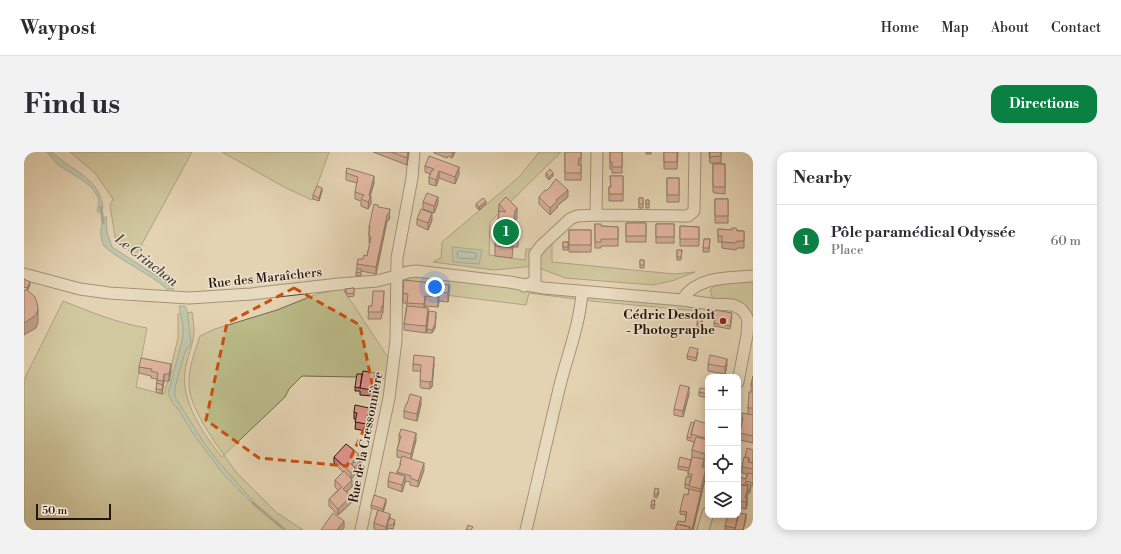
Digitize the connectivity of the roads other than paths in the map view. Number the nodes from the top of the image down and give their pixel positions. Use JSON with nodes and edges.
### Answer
{"nodes":[{"id":1,"x":414,"y":152,"type":"edge"},
{"id":2,"x":597,"y":152,"type":"edge"},
{"id":3,"x":695,"y":152,"type":"edge"},
{"id":4,"x":596,"y":215,"type":"junction"},
{"id":5,"x":24,"y":274,"type":"edge"},
{"id":6,"x":396,"y":276,"type":"junction"},
{"id":7,"x":534,"y":276,"type":"junction"},
{"id":8,"x":753,"y":276,"type":"edge"},
{"id":9,"x":509,"y":282,"type":"junction"},
{"id":10,"x":524,"y":286,"type":"junction"},
{"id":11,"x":577,"y":291,"type":"junction"},
{"id":12,"x":682,"y":300,"type":"junction"},
{"id":13,"x":740,"y":374,"type":"edge"},
{"id":14,"x":707,"y":518,"type":"edge"},
{"id":15,"x":361,"y":530,"type":"edge"},
{"id":16,"x":526,"y":530,"type":"edge"},
{"id":17,"x":703,"y":530,"type":"edge"}],
"edges":[{"from":1,"to":6,"type":"street","name":"Rue de la Cressonnière"},
{"from":2,"to":4,"type":"street"},
{"from":3,"to":4,"type":"street"},
{"from":4,"to":7,"type":"street"},
{"from":5,"to":6,"type":"street","name":"Rue des Maraîchers"},
{"from":6,"to":9,"type":"street","name":"Rue des Maraîchers"},
{"from":6,"to":15,"type":"street","name":"Rue de la Cressonnière"},
{"from":7,"to":9,"type":"street","name":"Rue des Maraîchers"},
{"from":7,"to":10,"type":"street"},
{"from":7,"to":11,"type":"street","name":"Rue des Maraîchers"},
{"from":8,"to":12,"type":"street"},
{"from":9,"to":10,"type":"street","name":"Rue des Maraîchers"},
{"from":10,"to":11,"type":"street","name":"Rue des Maraîchers"},
{"from":11,"to":12,"type":"street","name":"Rue des Maraîchers"},
{"from":11,"to":16,"type":"street"},
{"from":12,"to":13,"type":"street","name":"Rue des Maraîchers"},
{"from":14,"to":17,"type":"street"}]}
